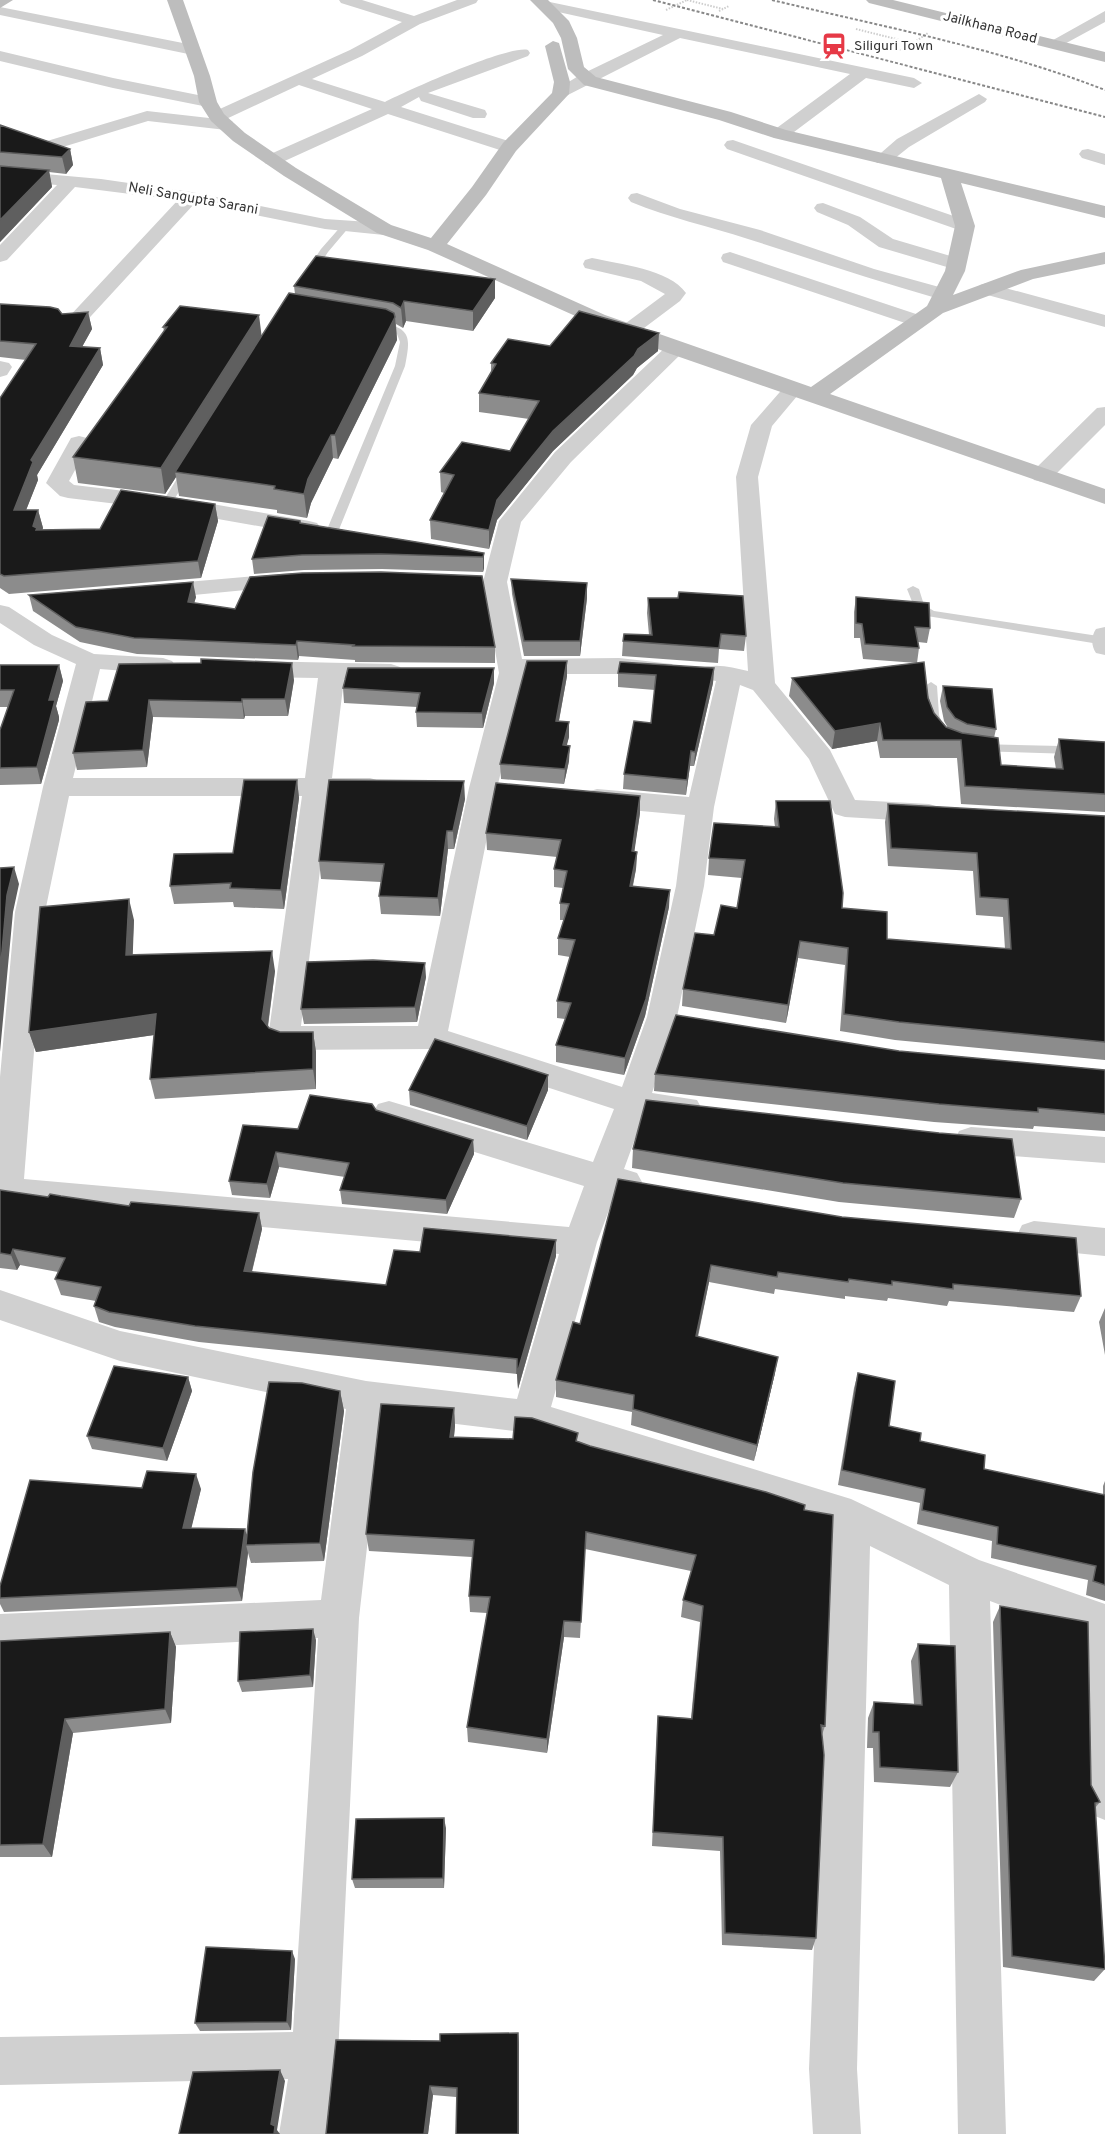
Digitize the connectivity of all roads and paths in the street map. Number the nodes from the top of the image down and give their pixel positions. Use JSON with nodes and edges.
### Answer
{"nodes":[{"id":1,"x":7,"y":0,"type":"edge"},
{"id":2,"x":175,"y":0,"type":"edge"},
{"id":3,"x":346,"y":0,"type":"edge"},
{"id":4,"x":471,"y":0,"type":"edge"},
{"id":5,"x":687,"y":0,"type":"edge"},
{"id":6,"x":874,"y":0,"type":"edge"},
{"id":7,"x":520,"y":2,"type":"dead end"},
{"id":8,"x":542,"y":2,"type":"edge"},
{"id":9,"x":901,"y":3,"type":"edge"},
{"id":10,"x":0,"y":4,"type":"edge"},
{"id":11,"x":729,"y":6,"type":"dead end"},
{"id":12,"x":723,"y":9,"type":"junction"},
{"id":13,"x":719,"y":11,"type":"dead end"},
{"id":14,"x":0,"y":12,"type":"edge"},
{"id":15,"x":658,"y":14,"type":"dead end"},
{"id":16,"x":1105,"y":16,"type":"edge"},
{"id":17,"x":415,"y":21,"type":"junction"},
{"id":18,"x":857,"y":30,"type":"dead end"},
{"id":19,"x":679,"y":33,"type":"junction"},
{"id":20,"x":913,"y":43,"type":"dead end"},
{"id":21,"x":1054,"y":44,"type":"junction"},
{"id":22,"x":193,"y":50,"type":"junction"},
{"id":23,"x":899,"y":50,"type":"dead end"},
{"id":24,"x":903,"y":51,"type":"dead end"},
{"id":25,"x":522,"y":53,"type":"dead end"},
{"id":26,"x":0,"y":56,"type":"edge"},
{"id":27,"x":1105,"y":57,"type":"edge"},
{"id":28,"x":322,"y":69,"type":"junction"},
{"id":29,"x":862,"y":73,"type":"junction"},
{"id":30,"x":345,"y":75,"type":"dead end"},
{"id":31,"x":586,"y":78,"type":"junction"},
{"id":32,"x":298,"y":80,"type":"junction"},
{"id":33,"x":914,"y":83,"type":"dead end"},
{"id":34,"x":390,"y":87,"type":"dead end"},
{"id":35,"x":561,"y":88,"type":"junction"},
{"id":36,"x":413,"y":94,"type":"junction"},
{"id":37,"x":979,"y":99,"type":"dead end"},
{"id":38,"x":385,"y":109,"type":"junction"},
{"id":39,"x":479,"y":114,"type":"dead end"},
{"id":40,"x":217,"y":115,"type":"junction"},
{"id":41,"x":780,"y":134,"type":"junction"},
{"id":42,"x":733,"y":145,"type":"dead end"},
{"id":43,"x":509,"y":147,"type":"junction"},
{"id":44,"x":1088,"y":154,"type":"dead end"},
{"id":45,"x":64,"y":156,"type":"edge"},
{"id":46,"x":883,"y":159,"type":"junction"},
{"id":47,"x":272,"y":160,"type":"junction"},
{"id":48,"x":1105,"y":160,"type":"edge"},
{"id":49,"x":83,"y":165,"type":"dead end"},
{"id":50,"x":0,"y":175,"type":"edge"},
{"id":51,"x":949,"y":175,"type":"junction"},
{"id":52,"x":70,"y":182,"type":"junction"},
{"id":53,"x":100,"y":184,"type":"junction"},
{"id":54,"x":191,"y":197,"type":"junction"},
{"id":55,"x":637,"y":198,"type":"dead end"},
{"id":56,"x":823,"y":208,"type":"dead end"},
{"id":57,"x":1105,"y":212,"type":"edge"},
{"id":58,"x":346,"y":226,"type":"junction"},
{"id":59,"x":965,"y":226,"type":"junction"},
{"id":60,"x":384,"y":229,"type":"junction"},
{"id":61,"x":435,"y":246,"type":"junction"},
{"id":62,"x":0,"y":256,"type":"edge"},
{"id":63,"x":730,"y":258,"type":"dead end"},
{"id":64,"x":1105,"y":258,"type":"edge"},
{"id":65,"x":592,"y":264,"type":"dead end"},
{"id":66,"x":957,"y":264,"type":"junction"},
{"id":67,"x":305,"y":280,"type":"edge"},
{"id":68,"x":987,"y":290,"type":"junction"},
{"id":69,"x":940,"y":301,"type":"junction"},
{"id":70,"x":918,"y":321,"type":"junction"},
{"id":71,"x":1105,"y":321,"type":"edge"},
{"id":72,"x":372,"y":323,"type":"edge"},
{"id":73,"x":73,"y":324,"type":"edge"},
{"id":74,"x":629,"y":330,"type":"junction"},
{"id":75,"x":676,"y":348,"type":"junction"},
{"id":76,"x":803,"y":392,"type":"junction"},
{"id":77,"x":1105,"y":413,"type":"edge"},
{"id":78,"x":79,"y":443,"type":"dead end"},
{"id":79,"x":192,"y":462,"type":"edge"},
{"id":80,"x":1042,"y":475,"type":"junction"},
{"id":81,"x":1105,"y":497,"type":"edge"},
{"id":82,"x":167,"y":503,"type":"junction"},
{"id":83,"x":342,"y":534,"type":"joint"},
{"id":84,"x":315,"y":579,"type":"edge"},
{"id":85,"x":912,"y":589,"type":"dead end"},
{"id":86,"x":135,"y":594,"type":"edge"},
{"id":87,"x":8,"y":606,"type":"edge"},
{"id":88,"x":1105,"y":634,"type":"edge"},
{"id":89,"x":1105,"y":641,"type":"edge"},
{"id":90,"x":1105,"y":648,"type":"edge"},
{"id":91,"x":89,"y":661,"type":"junction"},
{"id":92,"x":189,"y":667,"type":"edge"},
{"id":93,"x":225,"y":668,"type":"edge"},
{"id":94,"x":504,"y":671,"type":"junction"},
{"id":95,"x":332,"y":672,"type":"junction"},
{"id":96,"x":411,"y":672,"type":"edge"},
{"id":97,"x":730,"y":674,"type":"junction"},
{"id":98,"x":762,"y":684,"type":"junction"},
{"id":99,"x":931,"y":686,"type":"dead end"},
{"id":100,"x":948,"y":740,"type":"edge"},
{"id":101,"x":962,"y":746,"type":"edge"},
{"id":102,"x":1105,"y":751,"type":"edge"},
{"id":103,"x":318,"y":786,"type":"junction"},
{"id":104,"x":57,"y":787,"type":"junction"},
{"id":105,"x":401,"y":787,"type":"edge"},
{"id":106,"x":574,"y":796,"type":"edge"},
{"id":107,"x":700,"y":807,"type":"junction"},
{"id":108,"x":951,"y":814,"type":"edge"},
{"id":109,"x":431,"y":1037,"type":"junction"},
{"id":110,"x":633,"y":1103,"type":"junction"},
{"id":111,"x":714,"y":1112,"type":"edge"},
{"id":112,"x":389,"y":1113,"type":"edge"},
{"id":113,"x":945,"y":1138,"type":"edge"},
{"id":114,"x":1105,"y":1150,"type":"edge"},
{"id":115,"x":605,"y":1179,"type":"junction"},
{"id":116,"x":652,"y":1186,"type":"edge"},
{"id":117,"x":3,"y":1190,"type":"edge"},
{"id":118,"x":1001,"y":1232,"type":"edge"},
{"id":119,"x":580,"y":1242,"type":"junction"},
{"id":120,"x":1105,"y":1242,"type":"edge"},
{"id":121,"x":0,"y":1305,"type":"edge"},
{"id":122,"x":366,"y":1397,"type":"junction"},
{"id":123,"x":530,"y":1417,"type":"junction"},
{"id":124,"x":851,"y":1517,"type":"junction"},
{"id":125,"x":969,"y":1575,"type":"junction"},
{"id":126,"x":339,"y":1618,"type":"junction"},
{"id":127,"x":1103,"y":1623,"type":"edge"},
{"id":128,"x":0,"y":1634,"type":"edge"},
{"id":129,"x":1105,"y":1799,"type":"edge"},
{"id":130,"x":315,"y":2055,"type":"junction"},
{"id":131,"x":0,"y":2061,"type":"edge"},
{"id":132,"x":303,"y":2134,"type":"edge"},
{"id":133,"x":837,"y":2134,"type":"edge"},
{"id":134,"x":981,"y":2134,"type":"edge"}],
"edges":[{"from":1,"to":10,"type":"street"},
{"from":2,"to":22,"type":"street"},
{"from":3,"to":17,"type":"street"},
{"from":4,"to":17,"type":"street"},
{"from":5,"to":12,"type":"path"},
{"from":5,"to":15,"type":"path"},
{"from":6,"to":9,"type":"street","name":"Jailkhana Road"},
{"from":7,"to":35,"type":"street"},
{"from":8,"to":19,"type":"street"},
{"from":8,"to":31,"type":"street"},
{"from":9,"to":21,"type":"street","name":"Jailkhana Road"},
{"from":11,"to":12,"type":"path"},
{"from":12,"to":13,"type":"path"},
{"from":14,"to":22,"type":"street"},
{"from":16,"to":21,"type":"street"},
{"from":17,"to":28,"type":"street"},
{"from":18,"to":20,"type":"path"},
{"from":19,"to":29,"type":"street"},
{"from":19,"to":31,"type":"street"},
{"from":21,"to":27,"type":"street","name":"Jailkhana Road"},
{"from":22,"to":40,"type":"street"},
{"from":23,"to":24,"type":"path"},
{"from":25,"to":36,"type":"street"},
{"from":26,"to":40,"type":"street"},
{"from":28,"to":30,"type":"street"},
{"from":28,"to":32,"type":"street"},
{"from":29,"to":33,"type":"street"},
{"from":29,"to":41,"type":"street"},
{"from":31,"to":35,"type":"street"},
{"from":31,"to":41,"type":"street"},
{"from":32,"to":38,"type":"street"},
{"from":32,"to":40,"type":"street"},
{"from":34,"to":36,"type":"street"},
{"from":35,"to":43,"type":"street"},
{"from":36,"to":38,"type":"street"},
{"from":36,"to":39,"type":"street"},
{"from":37,"to":46,"type":"street"},
{"from":38,"to":43,"type":"street"},
{"from":38,"to":47,"type":"street"},
{"from":40,"to":45,"type":"street"},
{"from":40,"to":47,"type":"street"},
{"from":41,"to":46,"type":"street"},
{"from":42,"to":59,"type":"street"},
{"from":43,"to":61,"type":"street"},
{"from":44,"to":48,"type":"street"},
{"from":46,"to":51,"type":"street"},
{"from":47,"to":60,"type":"street"},
{"from":49,"to":53,"type":"street"},
{"from":50,"to":52,"type":"street","name":"Neli Sangupta Sarani"},
{"from":51,"to":57,"type":"street"},
{"from":51,"to":59,"type":"street"},
{"from":52,"to":53,"type":"street","name":"Neli Sangupta Sarani"},
{"from":52,"to":62,"type":"street"},
{"from":53,"to":54,"type":"street","name":"Neli Sangupta Sarani"},
{"from":54,"to":58,"type":"street","name":"Neli Sangupta Sarani"},
{"from":54,"to":73,"type":"street"},
{"from":55,"to":69,"type":"street"},
{"from":56,"to":66,"type":"street"},
{"from":58,"to":60,"type":"street","name":"Neli Sangupta Sarani"},
{"from":58,"to":67,"type":"lane"},
{"from":59,"to":66,"type":"street"},
{"from":60,"to":61,"type":"street"},
{"from":61,"to":74,"type":"street"},
{"from":63,"to":70,"type":"street"},
{"from":64,"to":68,"type":"street"},
{"from":65,"to":74,"type":"street"},
{"from":66,"to":69,"type":"street"},
{"from":68,"to":69,"type":"street"},
{"from":68,"to":71,"type":"street"},
{"from":69,"to":70,"type":"street"},
{"from":70,"to":76,"type":"street"},
{"from":72,"to":83,"type":"lane"},
{"from":74,"to":75,"type":"street"},
{"from":75,"to":76,"type":"street"},
{"from":75,"to":94,"type":"street"},
{"from":76,"to":80,"type":"street"},
{"from":76,"to":98,"type":"street"},
{"from":77,"to":80,"type":"street"},
{"from":78,"to":82,"type":"street"},
{"from":79,"to":82,"type":"lane"},
{"from":80,"to":81,"type":"street"},
{"from":82,"to":83,"type":"street"},
{"from":84,"to":86,"type":"street"},
{"from":85,"to":89,"type":"lane"},
{"from":87,"to":91,"type":"street"},
{"from":88,"to":89,"type":"street"},
{"from":89,"to":90,"type":"street"},
{"from":91,"to":92,"type":"street"},
{"from":91,"to":104,"type":"street"},
{"from":93,"to":95,"type":"street"},
{"from":94,"to":97,"type":"street"},
{"from":94,"to":109,"type":"street"},
{"from":95,"to":96,"type":"street"},
{"from":95,"to":103,"type":"street"},
{"from":97,"to":98,"type":"street"},
{"from":97,"to":107,"type":"street"},
{"from":98,"to":108,"type":"street"},
{"from":99,"to":100,"type":"lane"},
{"from":101,"to":102,"type":"lane"},
{"from":103,"to":104,"type":"street"},
{"from":103,"to":105,"type":"street"},
{"from":103,"to":109,"type":"street"},
{"from":104,"to":117,"type":"street"},
{"from":106,"to":107,"type":"street"},
{"from":107,"to":110,"type":"street"},
{"from":109,"to":110,"type":"street"},
{"from":110,"to":111,"type":"street"},
{"from":110,"to":115,"type":"street"},
{"from":112,"to":115,"type":"street"},
{"from":113,"to":114,"type":"street"},
{"from":115,"to":116,"type":"street"},
{"from":115,"to":119,"type":"street"},
{"from":117,"to":119,"type":"street"},
{"from":118,"to":120,"type":"street"},
{"from":119,"to":123,"type":"street"},
{"from":121,"to":122,"type":"street"},
{"from":122,"to":123,"type":"street"},
{"from":122,"to":126,"type":"street"},
{"from":123,"to":124,"type":"street"},
{"from":124,"to":125,"type":"street"},
{"from":124,"to":133,"type":"street"},
{"from":125,"to":127,"type":"street"},
{"from":125,"to":134,"type":"street"},
{"from":126,"to":128,"type":"street"},
{"from":126,"to":130,"type":"street"},
{"from":127,"to":129,"type":"street"},
{"from":130,"to":131,"type":"street"},
{"from":130,"to":132,"type":"street"}]}
